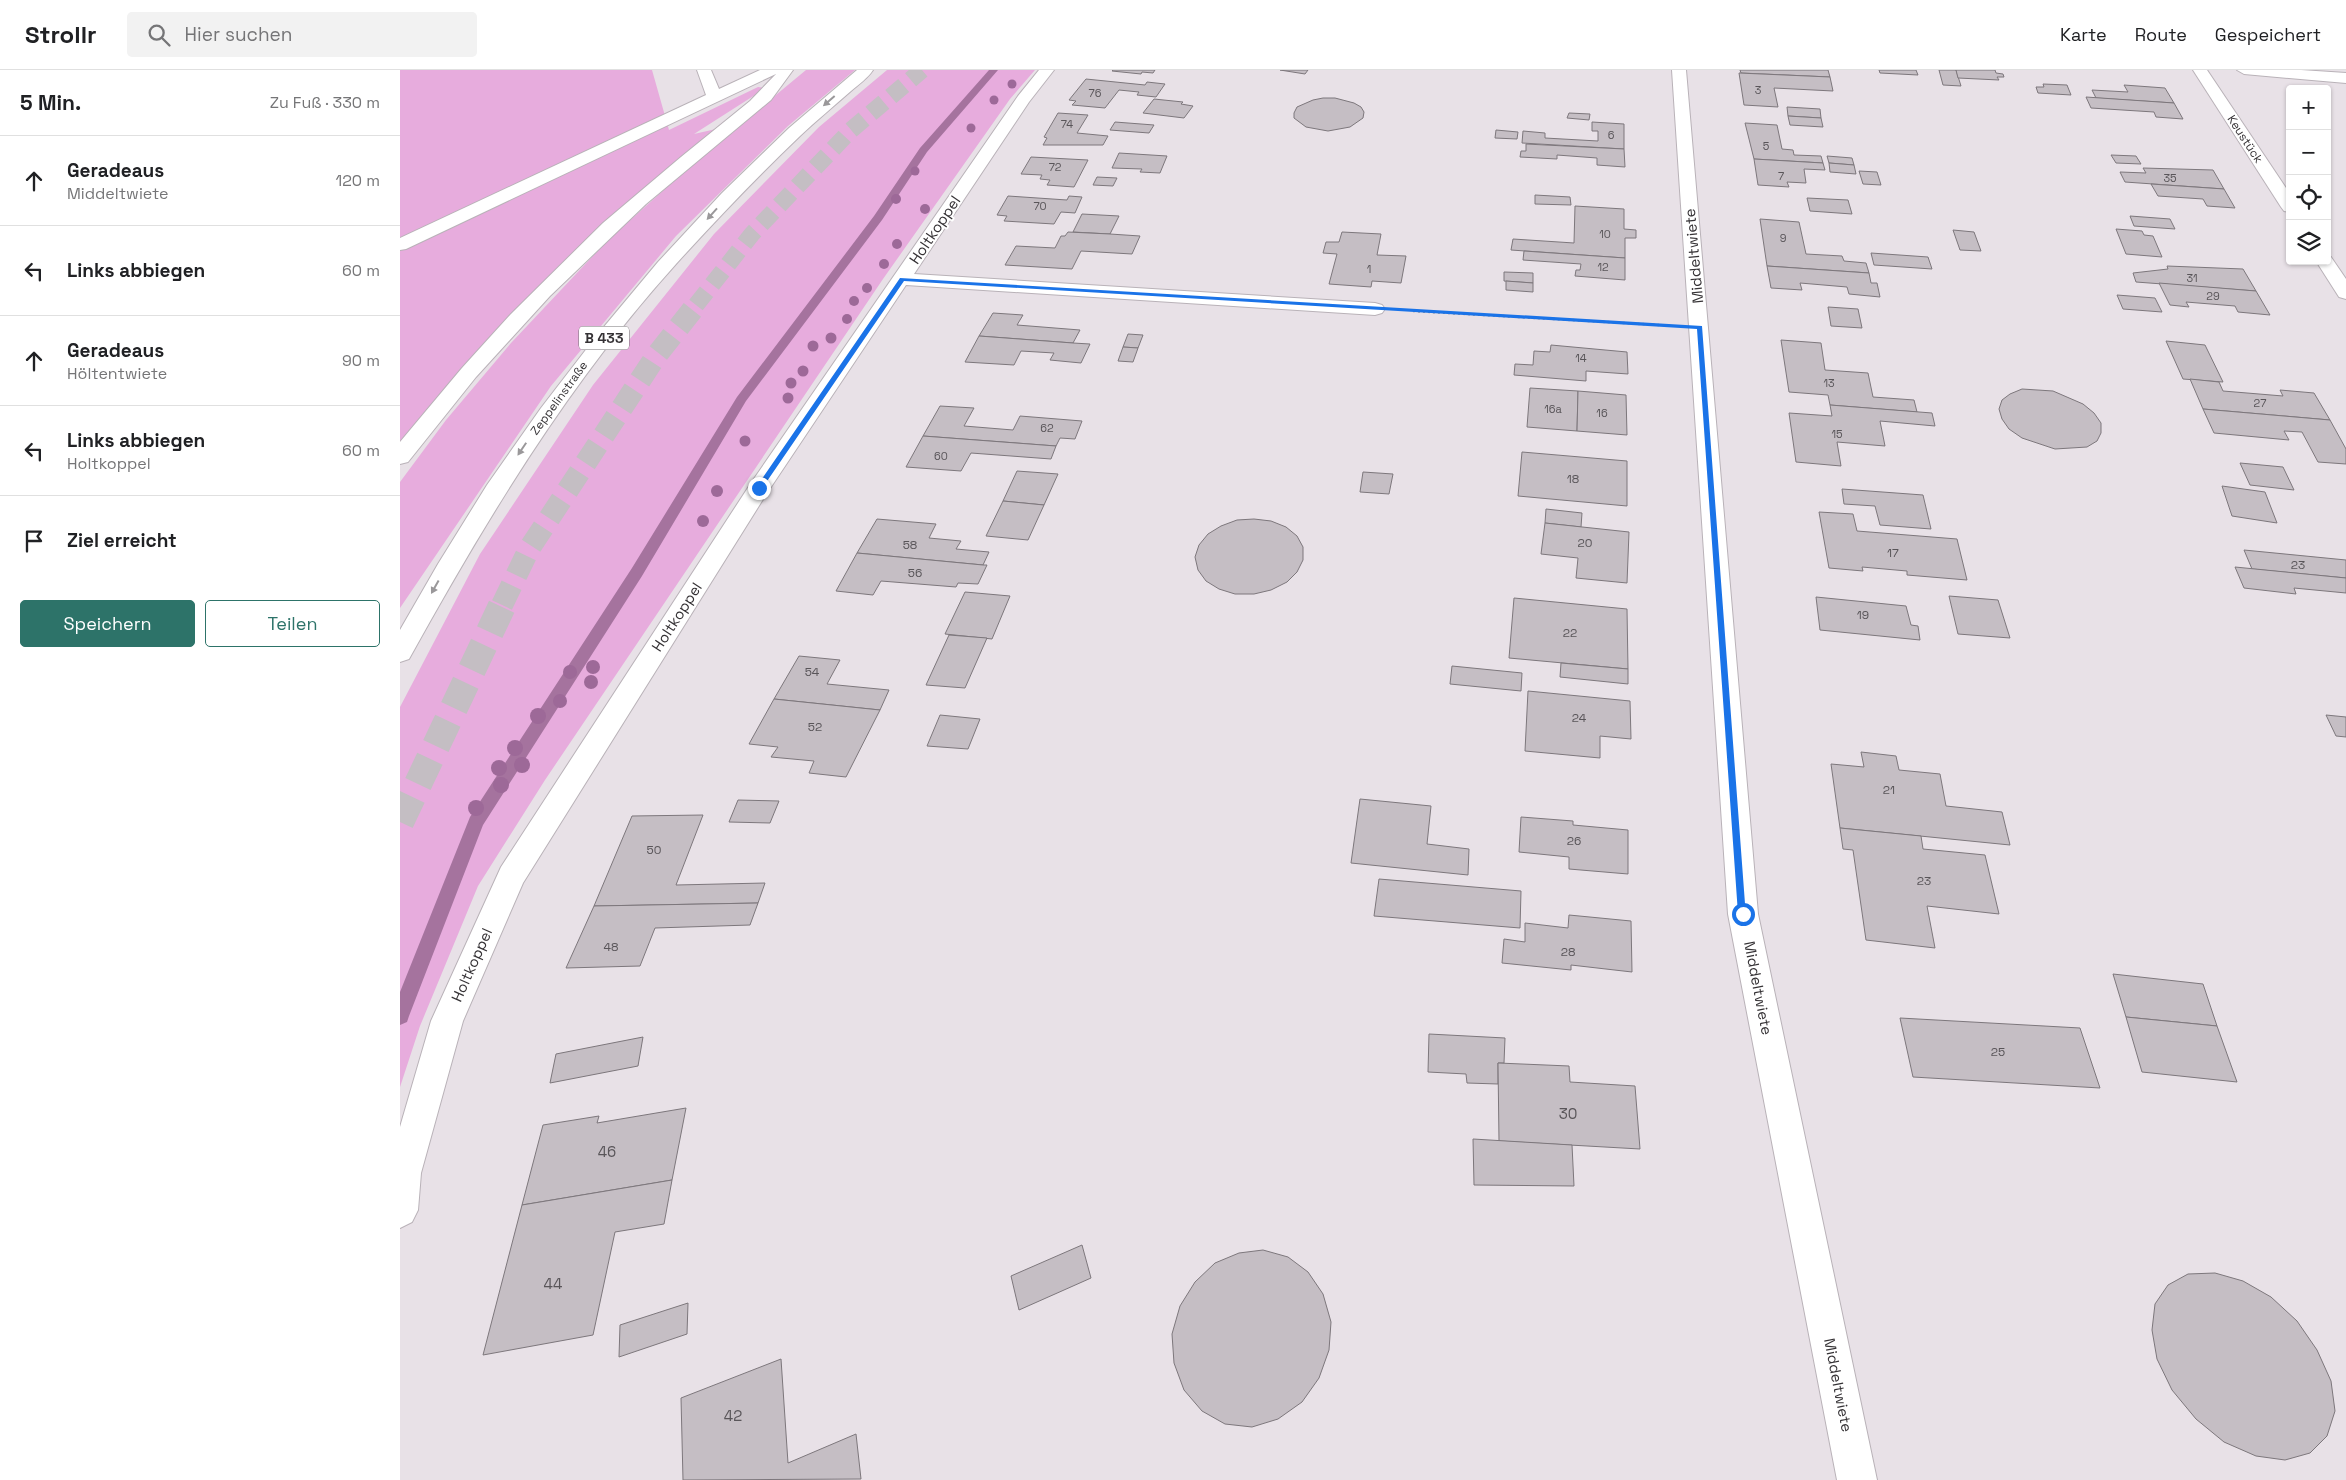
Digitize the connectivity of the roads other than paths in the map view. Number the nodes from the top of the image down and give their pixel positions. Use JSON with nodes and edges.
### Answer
{"nodes":[{"id":1,"x":704,"y":70,"type":"edge"},
{"id":2,"x":772,"y":70,"type":"edge"},
{"id":3,"x":786,"y":70,"type":"edge"},
{"id":4,"x":866,"y":70,"type":"edge"},
{"id":5,"x":1047,"y":70,"type":"edge"},
{"id":6,"x":1680,"y":70,"type":"edge"},
{"id":7,"x":2200,"y":70,"type":"edge"},
{"id":8,"x":2244,"y":70,"type":"edge"},
{"id":9,"x":2346,"y":78,"type":"edge"},
{"id":10,"x":715,"y":98,"type":"junction"},
{"id":11,"x":2286,"y":201,"type":"edge"},
{"id":12,"x":400,"y":245,"type":"edge"},
{"id":13,"x":2328,"y":265,"type":"edge"},
{"id":14,"x":902,"y":279,"type":"junction"},
{"id":15,"x":2346,"y":293,"type":"edge"},
{"id":16,"x":1375,"y":309,"type":"road end"},
{"id":17,"x":400,"y":457,"type":"edge"},
{"id":18,"x":400,"y":652,"type":"edge"},
{"id":19,"x":400,"y":1210,"type":"edge"},
{"id":20,"x":1857,"y":1480,"type":"edge"}],
"edges":[{"from":1,"to":10,"type":"main road"},
{"from":2,"to":10,"type":"main road"},
{"from":3,"to":17,"type":"main road"},
{"from":4,"to":18,"type":"main road","name":"Zeppelinstraße","number":"B 433","one_way":true},
{"from":5,"to":14,"type":"main road","name":"Holtkoppel"},
{"from":6,"to":20,"type":"main road","name":"Middeltwiete"},
{"from":7,"to":11,"type":"main road","name":"Keustück"},
{"from":8,"to":9,"type":"main road"},
{"from":10,"to":12,"type":"main road"},
{"from":13,"to":15,"type":"main road"},
{"from":14,"to":16,"type":"main road"},
{"from":14,"to":19,"type":"main road","name":"Holtkoppel"}]}
